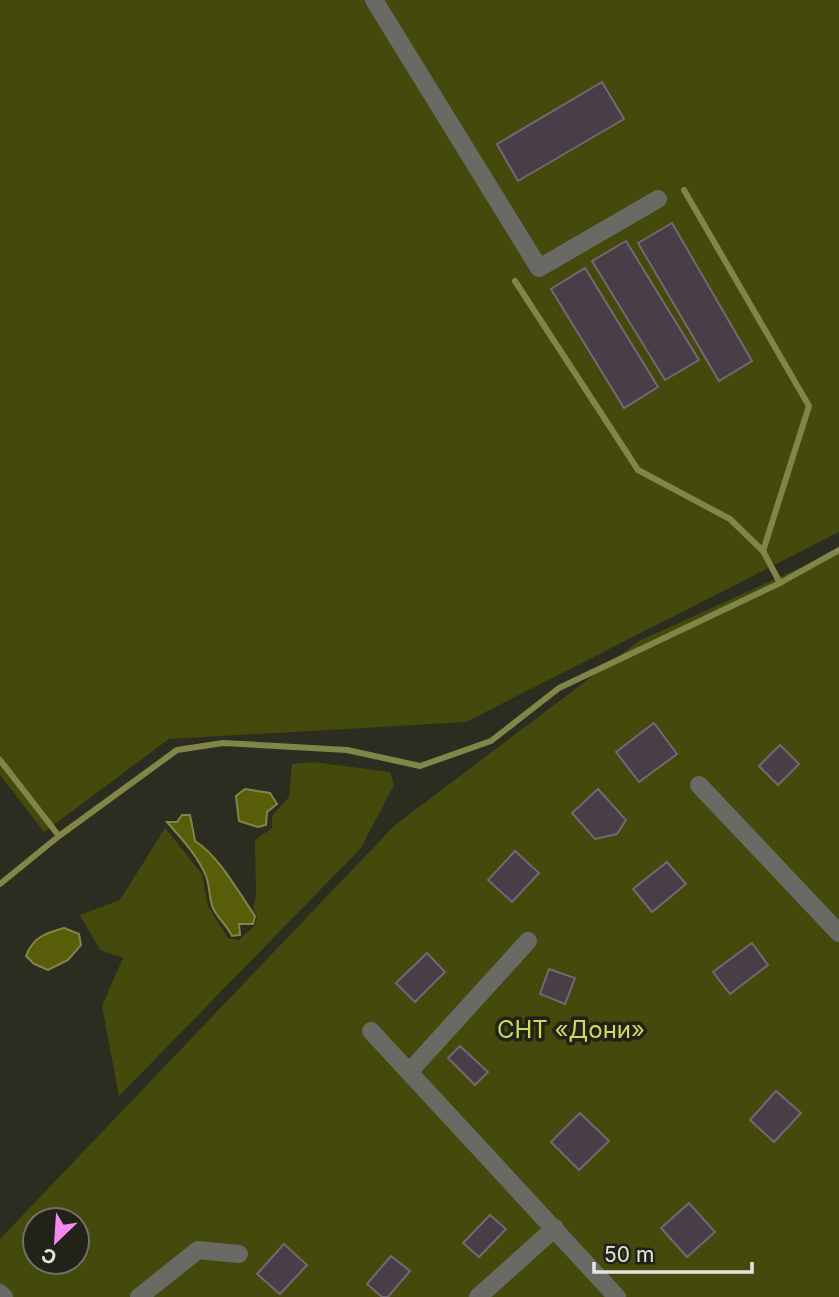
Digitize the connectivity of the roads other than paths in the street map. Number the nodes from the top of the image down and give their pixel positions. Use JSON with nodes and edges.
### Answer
{"nodes":[{"id":1,"x":374,"y":0,"type":"edge"},
{"id":2,"x":658,"y":199,"type":"dead end"},
{"id":3,"x":699,"y":785,"type":"dead end"},
{"id":4,"x":839,"y":933,"type":"edge"},
{"id":5,"x":528,"y":941,"type":"dead end"},
{"id":6,"x":371,"y":1031,"type":"dead end"},
{"id":7,"x":410,"y":1071,"type":"junction"},
{"id":8,"x":555,"y":1228,"type":"junction"},
{"id":9,"x":239,"y":1254,"type":"dead end"},
{"id":10,"x":0,"y":1293,"type":"edge"},
{"id":11,"x":4,"y":1297,"type":"edge"},
{"id":12,"x":139,"y":1297,"type":"edge"},
{"id":13,"x":478,"y":1297,"type":"edge"},
{"id":14,"x":617,"y":1297,"type":"edge"}],
"edges":[{"from":1,"to":2,"type":"street"},
{"from":3,"to":4,"type":"street"},
{"from":5,"to":7,"type":"street"},
{"from":6,"to":7,"type":"street"},
{"from":7,"to":8,"type":"street"},
{"from":8,"to":13,"type":"street"},
{"from":8,"to":14,"type":"street"},
{"from":9,"to":12,"type":"street"},
{"from":10,"to":11,"type":"street"}]}
